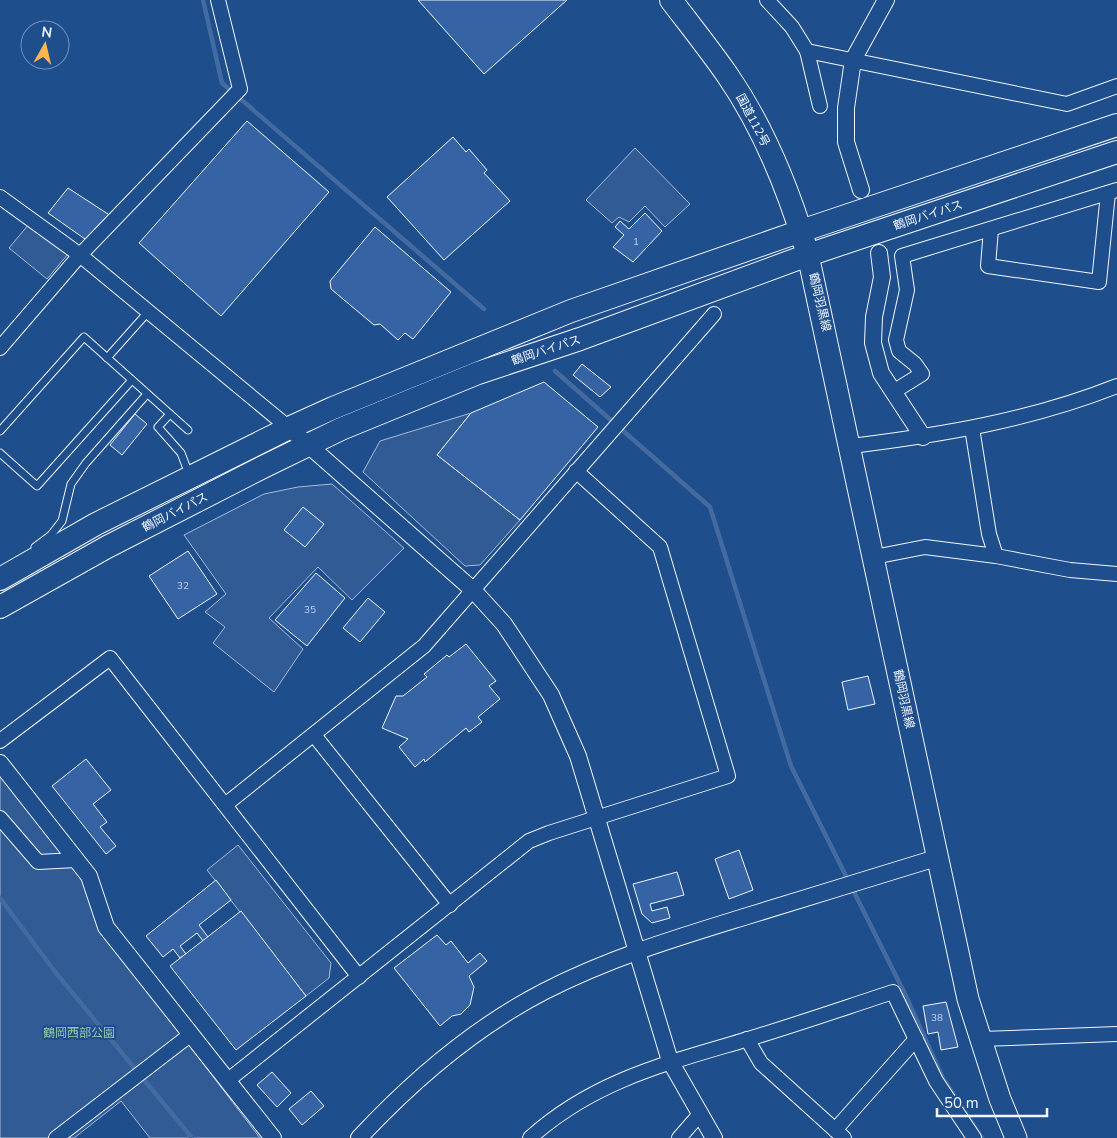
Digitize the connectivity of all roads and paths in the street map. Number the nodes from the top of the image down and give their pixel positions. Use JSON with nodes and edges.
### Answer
{"nodes":[{"id":1,"x":218,"y":0,"type":"edge"},
{"id":2,"x":671,"y":0,"type":"edge"},
{"id":3,"x":767,"y":0,"type":"edge"},
{"id":4,"x":886,"y":0,"type":"edge"},
{"id":5,"x":807,"y":51,"type":"junction"},
{"id":6,"x":853,"y":60,"type":"junction"},
{"id":7,"x":1117,"y":86,"type":"edge"},
{"id":8,"x":820,"y":106,"type":"dead end"},
{"id":9,"x":1117,"y":125,"type":"edge"},
{"id":10,"x":1117,"y":152,"type":"edge"},
{"id":11,"x":861,"y":190,"type":"dead end"},
{"id":12,"x":1112,"y":191,"type":"edge"},
{"id":13,"x":0,"y":197,"type":"edge"},
{"id":14,"x":990,"y":229,"type":"junction"},
{"id":15,"x":801,"y":231,"type":"junction"},
{"id":16,"x":879,"y":253,"type":"dead end"},
{"id":17,"x":80,"y":255,"type":"junction"},
{"id":18,"x":808,"y":255,"type":"junction"},
{"id":19,"x":148,"y":312,"type":"junction"},
{"id":20,"x":714,"y":314,"type":"dead end"},
{"id":21,"x":2,"y":342,"type":"edge"},
{"id":22,"x":107,"y":358,"type":"junction"},
{"id":23,"x":132,"y":380,"type":"junction"},
{"id":24,"x":1117,"y":386,"type":"edge"},
{"id":25,"x":893,"y":392,"type":"junction"},
{"id":26,"x":147,"y":394,"type":"junction"},
{"id":27,"x":170,"y":414,"type":"junction"},
{"id":28,"x":289,"y":428,"type":"junction"},
{"id":29,"x":972,"y":428,"type":"junction"},
{"id":30,"x":188,"y":430,"type":"dead end"},
{"id":31,"x":0,"y":431,"type":"edge"},
{"id":32,"x":923,"y":438,"type":"junction"},
{"id":33,"x":308,"y":445,"type":"junction"},
{"id":34,"x":851,"y":446,"type":"junction"},
{"id":35,"x":0,"y":452,"type":"edge"},
{"id":36,"x":576,"y":470,"type":"junction"},
{"id":37,"x":190,"y":476,"type":"junction"},
{"id":38,"x":996,"y":556,"type":"junction"},
{"id":39,"x":874,"y":557,"type":"junction"},
{"id":40,"x":0,"y":574,"type":"edge"},
{"id":41,"x":1117,"y":574,"type":"edge"},
{"id":42,"x":0,"y":579,"type":"edge"},
{"id":43,"x":473,"y":590,"type":"junction"},
{"id":44,"x":0,"y":607,"type":"edge"},
{"id":45,"x":314,"y":735,"type":"junction"},
{"id":46,"x":0,"y":741,"type":"edge"},
{"id":47,"x":0,"y":763,"type":"edge"},
{"id":48,"x":225,"y":805,"type":"junction"},
{"id":49,"x":0,"y":818,"type":"edge"},
{"id":50,"x":597,"y":818,"type":"junction"},
{"id":51,"x":936,"y":858,"type":"junction"},
{"id":52,"x":76,"y":860,"type":"junction"},
{"id":53,"x":450,"y":905,"type":"junction"},
{"id":54,"x":636,"y":950,"type":"junction"},
{"id":55,"x":359,"y":977,"type":"junction"},
{"id":56,"x":1117,"y":1034,"type":"edge"},
{"id":57,"x":190,"y":1035,"type":"junction"},
{"id":58,"x":747,"y":1039,"type":"junction"},
{"id":59,"x":916,"y":1039,"type":"junction"},
{"id":60,"x":980,"y":1039,"type":"junction"},
{"id":61,"x":670,"y":1061,"type":"junction"},
{"id":62,"x":227,"y":1081,"type":"junction"},
{"id":63,"x":700,"y":1114,"type":"junction"},
{"id":64,"x":839,"y":1134,"type":"edge"},
{"id":65,"x":56,"y":1138,"type":"edge"},
{"id":66,"x":273,"y":1138,"type":"edge"},
{"id":67,"x":359,"y":1138,"type":"edge"},
{"id":68,"x":530,"y":1138,"type":"edge"},
{"id":69,"x":679,"y":1138,"type":"edge"},
{"id":70,"x":714,"y":1138,"type":"edge"},
{"id":71,"x":974,"y":1138,"type":"edge"},
{"id":72,"x":1016,"y":1138,"type":"edge"}],
"edges":[{"from":1,"to":17,"type":"street"},
{"from":2,"to":15,"type":"highway","name":"国道112号"},
{"from":3,"to":5,"type":"street"},
{"from":4,"to":6,"type":"street"},
{"from":5,"to":6,"type":"street"},
{"from":5,"to":8,"type":"street"},
{"from":6,"to":7,"type":"street"},
{"from":6,"to":11,"type":"street"},
{"from":9,"to":15,"type":"highway","name":"鶴岡バイパス"},
{"from":10,"to":18,"type":"highway","name":"鶴岡バイパス"},
{"from":12,"to":14,"type":"street"},
{"from":12,"to":14,"type":"street"},
{"from":13,"to":17,"type":"street"},
{"from":14,"to":25,"type":"street"},
{"from":15,"to":18,"type":"highway","name":"国道112号"},
{"from":15,"to":28,"type":"highway","name":"鶴岡バイパス"},
{"from":16,"to":25,"type":"street"},
{"from":17,"to":19,"type":"street"},
{"from":17,"to":21,"type":"street"},
{"from":18,"to":33,"type":"highway","name":"鶴岡バイパス"},
{"from":18,"to":34,"type":"main road","name":"鶴岡羽黒線"},
{"from":19,"to":22,"type":"lane"},
{"from":19,"to":28,"type":"street"},
{"from":20,"to":36,"type":"street"},
{"from":22,"to":23,"type":"lane"},
{"from":22,"to":31,"type":"lane"},
{"from":23,"to":26,"type":"lane"},
{"from":23,"to":35,"type":"lane"},
{"from":24,"to":29,"type":"street"},
{"from":25,"to":32,"type":"street"},
{"from":26,"to":27,"type":"lane"},
{"from":26,"to":40,"type":"lane"},
{"from":27,"to":30,"type":"lane"},
{"from":27,"to":37,"type":"lane"},
{"from":28,"to":33,"type":"street"},
{"from":28,"to":37,"type":"highway","name":"鶴岡バイパス"},
{"from":29,"to":32,"type":"street"},
{"from":29,"to":38,"type":"street"},
{"from":32,"to":34,"type":"street"},
{"from":33,"to":43,"type":"street"},
{"from":33,"to":44,"type":"highway","name":"鶴岡バイパス"},
{"from":34,"to":39,"type":"main road","name":"鶴岡羽黒線"},
{"from":36,"to":43,"type":"street"},
{"from":36,"to":50,"type":"street"},
{"from":37,"to":42,"type":"highway","name":"鶴岡バイパス"},
{"from":38,"to":39,"type":"street"},
{"from":38,"to":41,"type":"street"},
{"from":39,"to":51,"type":"main road","name":"鶴岡羽黒線"},
{"from":43,"to":45,"type":"street"},
{"from":43,"to":50,"type":"street"},
{"from":45,"to":48,"type":"street"},
{"from":45,"to":53,"type":"street"},
{"from":46,"to":48,"type":"street"},
{"from":47,"to":52,"type":"street"},
{"from":48,"to":55,"type":"street"},
{"from":49,"to":52,"type":"street"},
{"from":50,"to":53,"type":"street"},
{"from":50,"to":54,"type":"street"},
{"from":51,"to":54,"type":"street"},
{"from":51,"to":60,"type":"main road","name":"鶴岡羽黒線"},
{"from":52,"to":57,"type":"street"},
{"from":53,"to":55,"type":"street"},
{"from":54,"to":61,"type":"street"},
{"from":54,"to":67,"type":"street"},
{"from":55,"to":62,"type":"street"},
{"from":56,"to":60,"type":"street"},
{"from":57,"to":62,"type":"street"},
{"from":57,"to":65,"type":"street"},
{"from":58,"to":59,"type":"street"},
{"from":58,"to":61,"type":"street"},
{"from":58,"to":64,"type":"street"},
{"from":59,"to":64,"type":"street"},
{"from":59,"to":71,"type":"street"},
{"from":60,"to":72,"type":"main road","name":"鶴岡羽黒線"},
{"from":61,"to":63,"type":"street"},
{"from":61,"to":68,"type":"street"},
{"from":62,"to":66,"type":"street"},
{"from":63,"to":69,"type":"street"},
{"from":63,"to":70,"type":"street"}]}
